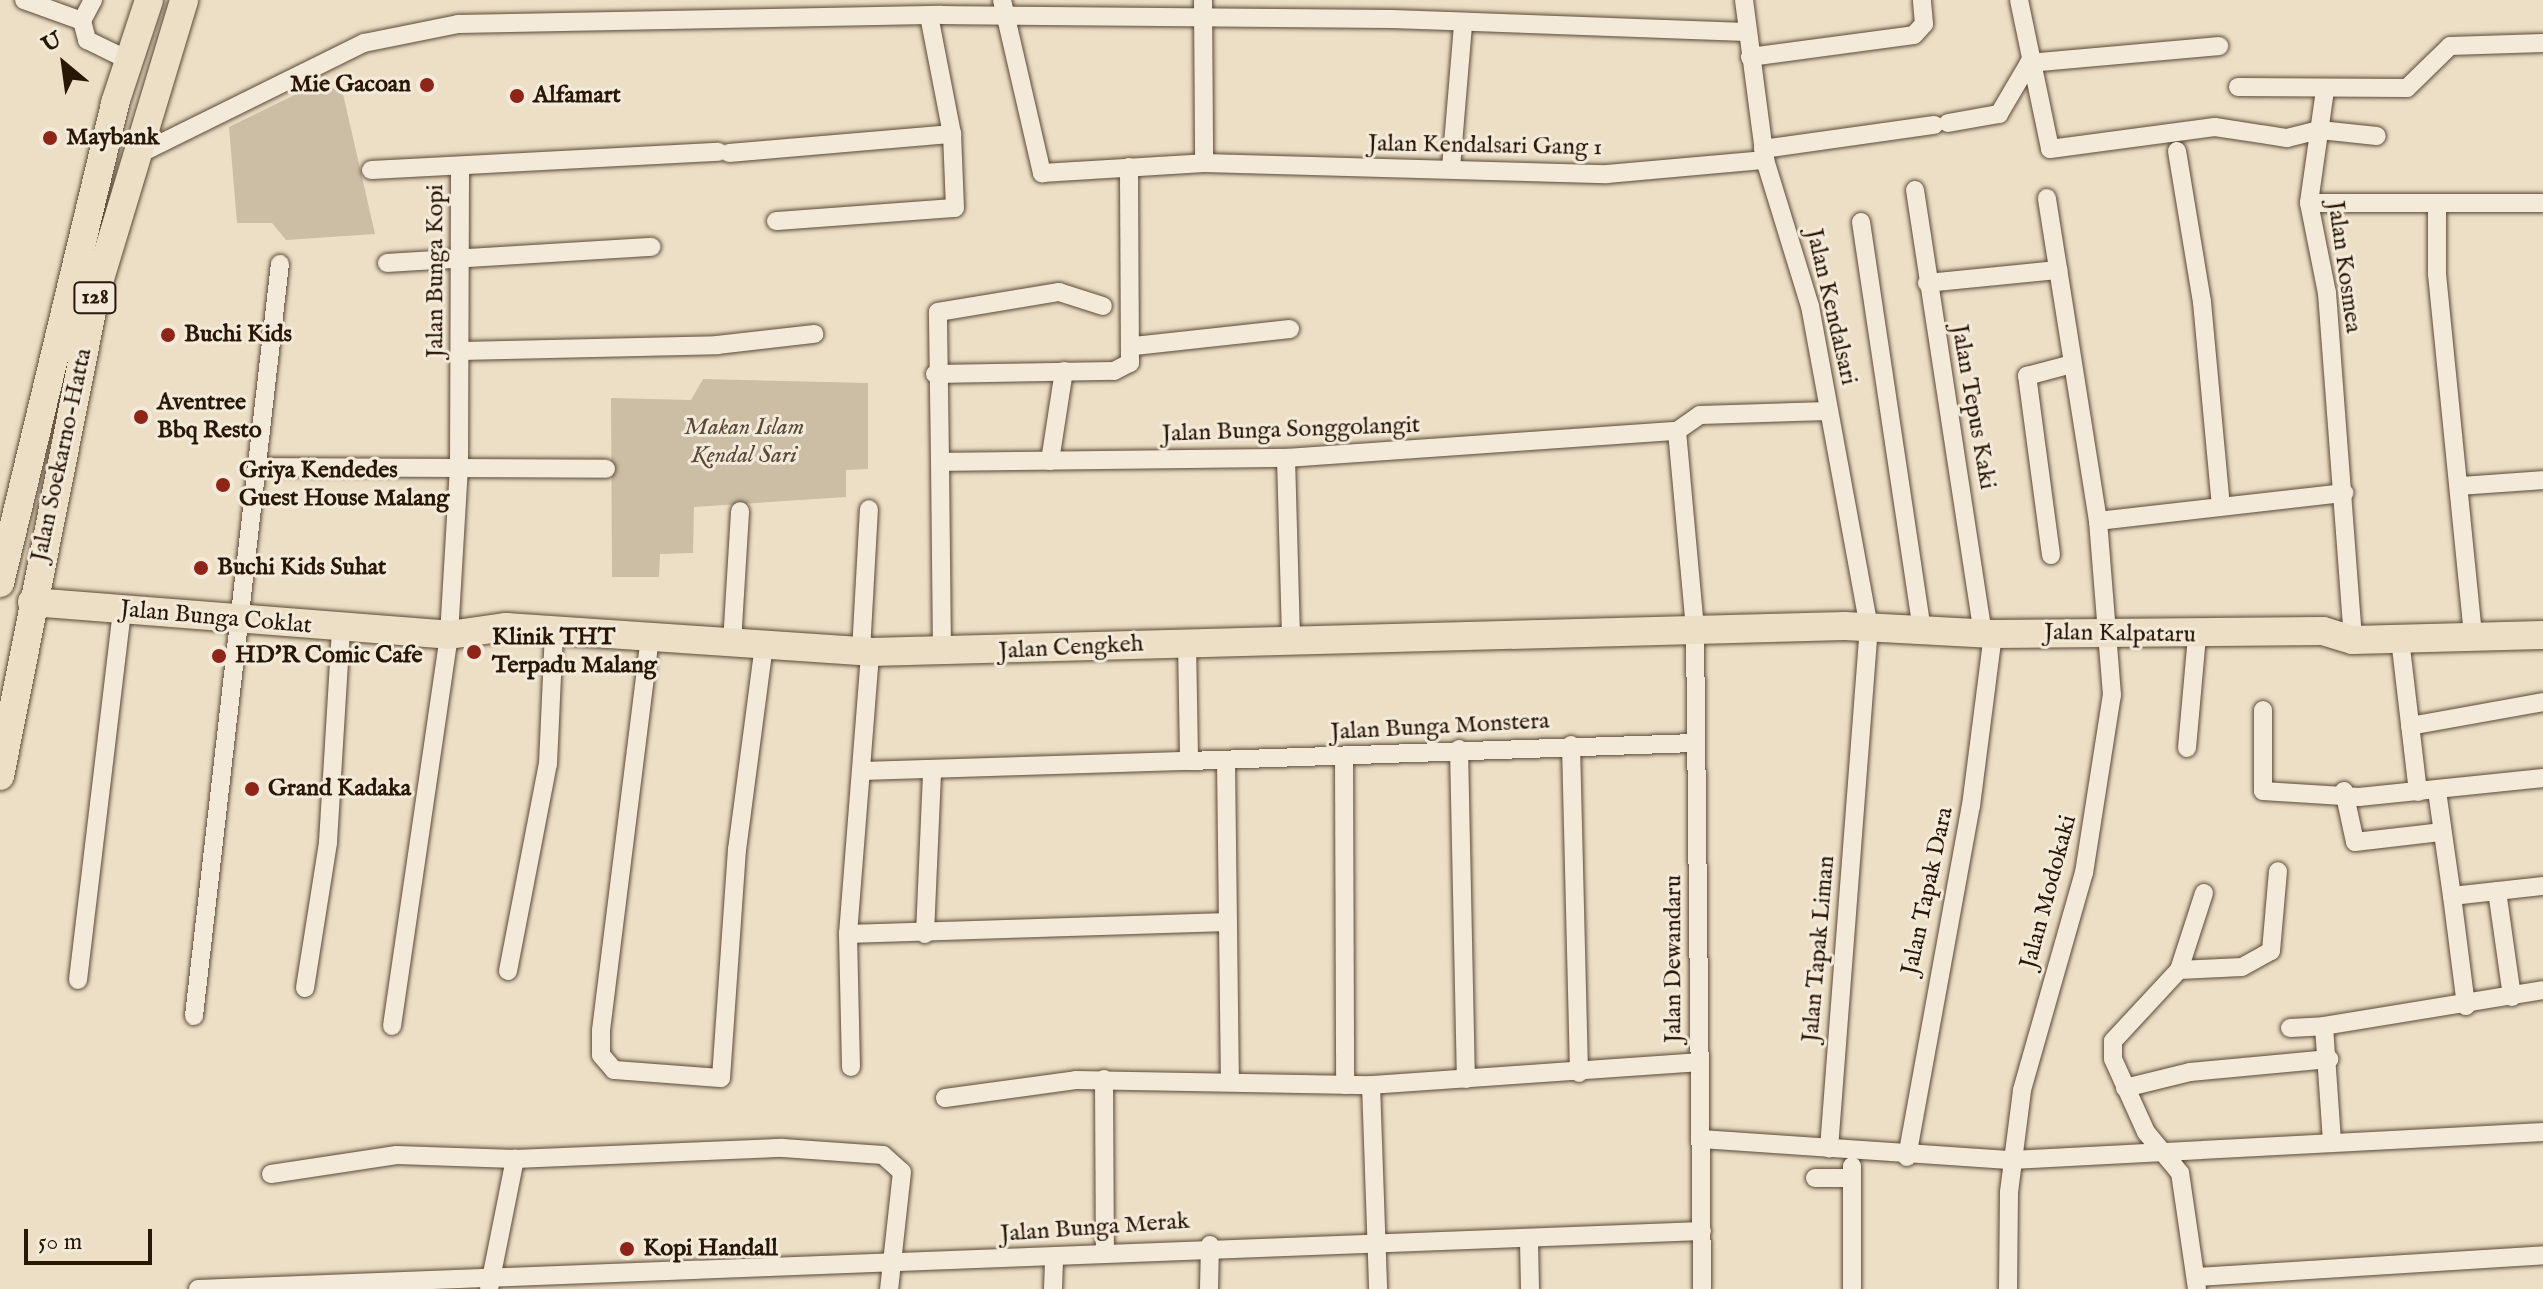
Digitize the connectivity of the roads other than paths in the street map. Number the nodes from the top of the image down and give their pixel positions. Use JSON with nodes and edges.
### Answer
{"nodes":[{"id":1,"x":24,"y":0,"type":"edge"},
{"id":2,"x":93,"y":0,"type":"edge"},
{"id":3,"x":149,"y":0,"type":"edge"},
{"id":4,"x":184,"y":0,"type":"edge"},
{"id":5,"x":1744,"y":0,"type":"edge"},
{"id":6,"x":1922,"y":0,"type":"edge"},
{"id":7,"x":2019,"y":0,"type":"edge"},
{"id":8,"x":1002,"y":8,"type":"edge"},
{"id":9,"x":1203,"y":9,"type":"edge"},
{"id":10,"x":1392,"y":9,"type":"edge"},
{"id":11,"x":929,"y":16,"type":"junction"},
{"id":12,"x":82,"y":21,"type":"junction"},
{"id":13,"x":1463,"y":25,"type":"junction"},
{"id":14,"x":1746,"y":32,"type":"junction"},
{"id":15,"x":2543,"y":43,"type":"edge"},
{"id":16,"x":2219,"y":46,"type":"dead end"},
{"id":17,"x":1750,"y":57,"type":"junction"},
{"id":18,"x":128,"y":60,"type":"junction"},
{"id":19,"x":2029,"y":63,"type":"junction"},
{"id":20,"x":2238,"y":87,"type":"dead end"},
{"id":21,"x":2325,"y":90,"type":"junction"},
{"id":22,"x":2319,"y":133,"type":"junction"},
{"id":23,"x":952,"y":134,"type":"junction"},
{"id":24,"x":2377,"y":136,"type":"dead end"},
{"id":25,"x":2177,"y":151,"type":"dead end"},
{"id":26,"x":1764,"y":155,"type":"junction"},
{"id":27,"x":133,"y":157,"type":"junction"},
{"id":28,"x":1204,"y":163,"type":"junction"},
{"id":29,"x":460,"y":166,"type":"junction"},
{"id":30,"x":1129,"y":167,"type":"junction"},
{"id":31,"x":1451,"y":168,"type":"junction"},
{"id":32,"x":371,"y":170,"type":"dead end"},
{"id":33,"x":1915,"y":190,"type":"dead end"},
{"id":34,"x":2047,"y":198,"type":"dead end"},
{"id":35,"x":2309,"y":203,"type":"junction"},
{"id":36,"x":2437,"y":203,"type":"junction"},
{"id":37,"x":2543,"y":203,"type":"edge"},
{"id":38,"x":776,"y":221,"type":"dead end"},
{"id":39,"x":1861,"y":222,"type":"dead end"},
{"id":40,"x":652,"y":247,"type":"dead end"},
{"id":41,"x":462,"y":256,"type":"junction"},
{"id":42,"x":387,"y":263,"type":"dead end"},
{"id":43,"x":280,"y":264,"type":"dead end"},
{"id":44,"x":2058,"y":270,"type":"junction"},
{"id":45,"x":1927,"y":283,"type":"junction"},
{"id":46,"x":1103,"y":306,"type":"dead end"},
{"id":47,"x":1290,"y":329,"type":"dead end"},
{"id":48,"x":814,"y":334,"type":"dead end"},
{"id":49,"x":1133,"y":339,"type":"junction"},
{"id":50,"x":461,"y":351,"type":"junction"},
{"id":51,"x":2072,"y":364,"type":"junction"},
{"id":52,"x":1064,"y":371,"type":"junction"},
{"id":53,"x":935,"y":374,"type":"junction"},
{"id":54,"x":1829,"y":411,"type":"junction"},
{"id":55,"x":1677,"y":431,"type":"junction"},
{"id":56,"x":1286,"y":458,"type":"junction"},
{"id":57,"x":1050,"y":461,"type":"junction"},
{"id":58,"x":940,"y":462,"type":"junction"},
{"id":59,"x":257,"y":467,"type":"junction"},
{"id":60,"x":459,"y":468,"type":"junction"},
{"id":61,"x":606,"y":469,"type":"dead end"},
{"id":62,"x":2543,"y":480,"type":"edge"},
{"id":63,"x":2460,"y":486,"type":"junction"},
{"id":64,"x":2344,"y":493,"type":"junction"},
{"id":65,"x":2221,"y":506,"type":"junction"},
{"id":66,"x":869,"y":509,"type":"dead end"},
{"id":67,"x":740,"y":511,"type":"dead end"},
{"id":68,"x":2098,"y":521,"type":"junction"},
{"id":69,"x":2051,"y":555,"type":"dead end"},
{"id":70,"x":0,"y":583,"type":"edge"},
{"id":71,"x":32,"y":602,"type":"junction"},
{"id":72,"x":122,"y":610,"type":"junction"},
{"id":73,"x":240,"y":618,"type":"junction"},
{"id":74,"x":1869,"y":626,"type":"junction"},
{"id":75,"x":341,"y":628,"type":"junction"},
{"id":76,"x":1695,"y":628,"type":"junction"},
{"id":77,"x":1922,"y":629,"type":"junction"},
{"id":78,"x":554,"y":630,"type":"junction"},
{"id":79,"x":1988,"y":633,"type":"junction"},
{"id":80,"x":2112,"y":633,"type":"junction"},
{"id":81,"x":449,"y":635,"type":"junction"},
{"id":82,"x":2197,"y":635,"type":"junction"},
{"id":83,"x":2543,"y":635,"type":"edge"},
{"id":84,"x":650,"y":637,"type":"junction"},
{"id":85,"x":2473,"y":637,"type":"junction"},
{"id":86,"x":2400,"y":639,"type":"junction"},
{"id":87,"x":2353,"y":640,"type":"junction"},
{"id":88,"x":1187,"y":642,"type":"junction"},
{"id":89,"x":1291,"y":642,"type":"junction"},
{"id":90,"x":732,"y":643,"type":"junction"},
{"id":91,"x":764,"y":646,"type":"junction"},
{"id":92,"x":866,"y":652,"type":"junction"},
{"id":93,"x":942,"y":653,"type":"junction"},
{"id":94,"x":2543,"y":702,"type":"edge"},
{"id":95,"x":2263,"y":710,"type":"dead end"},
{"id":96,"x":2410,"y":726,"type":"junction"},
{"id":97,"x":1694,"y":743,"type":"junction"},
{"id":98,"x":1571,"y":745,"type":"junction"},
{"id":99,"x":2187,"y":748,"type":"dead end"},
{"id":100,"x":1459,"y":749,"type":"junction"},
{"id":101,"x":1344,"y":756,"type":"junction"},
{"id":102,"x":1189,"y":761,"type":"junction"},
{"id":103,"x":1226,"y":761,"type":"junction"},
{"id":104,"x":863,"y":771,"type":"junction"},
{"id":105,"x":932,"y":771,"type":"junction"},
{"id":106,"x":0,"y":776,"type":"edge"},
{"id":107,"x":2543,"y":778,"type":"edge"},
{"id":108,"x":2344,"y":791,"type":"junction"},
{"id":109,"x":2427,"y":792,"type":"junction"},
{"id":110,"x":2442,"y":832,"type":"junction"},
{"id":111,"x":2278,"y":871,"type":"dead end"},
{"id":112,"x":2543,"y":886,"type":"edge"},
{"id":113,"x":2497,"y":891,"type":"junction"},
{"id":114,"x":2204,"y":893,"type":"dead end"},
{"id":115,"x":2452,"y":896,"type":"junction"},
{"id":116,"x":1227,"y":922,"type":"junction"},
{"id":117,"x":848,"y":934,"type":"junction"},
{"id":118,"x":925,"y":934,"type":"junction"},
{"id":119,"x":2179,"y":970,"type":"junction"},
{"id":120,"x":508,"y":971,"type":"dead end"},
{"id":121,"x":78,"y":980,"type":"dead end"},
{"id":122,"x":305,"y":988,"type":"dead end"},
{"id":123,"x":2543,"y":990,"type":"edge"},
{"id":124,"x":2512,"y":997,"type":"junction"},
{"id":125,"x":2466,"y":1006,"type":"junction"},
{"id":126,"x":194,"y":1016,"type":"dead end"},
{"id":127,"x":392,"y":1026,"type":"dead end"},
{"id":128,"x":2324,"y":1026,"type":"junction"},
{"id":129,"x":2290,"y":1028,"type":"dead end"},
{"id":130,"x":2329,"y":1059,"type":"junction"},
{"id":131,"x":1699,"y":1062,"type":"junction"},
{"id":132,"x":851,"y":1067,"type":"dead end"},
{"id":133,"x":1579,"y":1073,"type":"junction"},
{"id":134,"x":1104,"y":1079,"type":"junction"},
{"id":135,"x":1466,"y":1079,"type":"junction"},
{"id":136,"x":1230,"y":1081,"type":"junction"},
{"id":137,"x":1345,"y":1085,"type":"junction"},
{"id":138,"x":1371,"y":1085,"type":"junction"},
{"id":139,"x":2125,"y":1088,"type":"junction"},
{"id":140,"x":945,"y":1098,"type":"dead end"},
{"id":141,"x":2543,"y":1132,"type":"edge"},
{"id":142,"x":1701,"y":1139,"type":"junction"},
{"id":143,"x":2332,"y":1141,"type":"junction"},
{"id":144,"x":1829,"y":1148,"type":"junction"},
{"id":145,"x":2163,"y":1153,"type":"junction"},
{"id":146,"x":1907,"y":1157,"type":"junction"},
{"id":147,"x":515,"y":1159,"type":"junction"},
{"id":148,"x":2012,"y":1160,"type":"junction"},
{"id":149,"x":271,"y":1174,"type":"dead end"},
{"id":150,"x":1815,"y":1178,"type":"dead end"},
{"id":151,"x":1702,"y":1231,"type":"junction"},
{"id":152,"x":1377,"y":1239,"type":"junction"},
{"id":153,"x":1529,"y":1241,"type":"junction"},
{"id":154,"x":1210,"y":1245,"type":"junction"},
{"id":155,"x":1105,"y":1253,"type":"junction"},
{"id":156,"x":2543,"y":1255,"type":"edge"},
{"id":157,"x":1054,"y":1257,"type":"junction"},
{"id":158,"x":891,"y":1262,"type":"junction"},
{"id":159,"x":736,"y":1269,"type":"junction"},
{"id":160,"x":490,"y":1282,"type":"edge"},
{"id":161,"x":2198,"y":1283,"type":"edge"},
{"id":162,"x":198,"y":1289,"type":"edge"},
{"id":163,"x":735,"y":1289,"type":"edge"},
{"id":164,"x":889,"y":1289,"type":"edge"},
{"id":165,"x":1053,"y":1289,"type":"edge"},
{"id":166,"x":1209,"y":1289,"type":"edge"},
{"id":167,"x":1378,"y":1289,"type":"edge"},
{"id":168,"x":1530,"y":1289,"type":"edge"},
{"id":169,"x":1702,"y":1289,"type":"edge"},
{"id":170,"x":1852,"y":1289,"type":"edge"},
{"id":171,"x":2008,"y":1289,"type":"edge"}],
"edges":[{"from":1,"to":12,"type":"street"},
{"from":2,"to":12,"type":"street"},
{"from":3,"to":18,"type":"main road","name":"Jalan Soekarno-Hatta","number":"128"},
{"from":4,"to":27,"type":"main road","name":"Jalan Soekarno-Hatta","number":"128"},
{"from":5,"to":14,"type":"street","name":"Jalan Kendalsari"},
{"from":6,"to":17,"type":"street"},
{"from":7,"to":19,"type":"street"},
{"from":8,"to":9,"type":"street"},
{"from":8,"to":11,"type":"street"},
{"from":8,"to":30,"type":"street","name":"Jalan Kendalsari Gang 1"},
{"from":9,"to":10,"type":"street"},
{"from":9,"to":28,"type":"street"},
{"from":10,"to":13,"type":"street"},
{"from":11,"to":23,"type":"street"},
{"from":11,"to":27,"type":"street"},
{"from":12,"to":18,"type":"street"},
{"from":13,"to":14,"type":"street"},
{"from":13,"to":31,"type":"street"},
{"from":14,"to":17,"type":"street","name":"Jalan Kendalsari"},
{"from":15,"to":21,"type":"street"},
{"from":16,"to":19,"type":"street"},
{"from":17,"to":26,"type":"street","name":"Jalan Kendalsari"},
{"from":18,"to":70,"type":"main road","name":"Jalan Soekarno-Hatta","number":"128"},
{"from":19,"to":22,"type":"street"},
{"from":19,"to":26,"type":"street","name":"Jalan Kendalsari Gang 1"},
{"from":20,"to":21,"type":"street"},
{"from":21,"to":22,"type":"street","name":"Jalan Kosmea"},
{"from":22,"to":24,"type":"street"},
{"from":22,"to":35,"type":"street","name":"Jalan Kosmea"},
{"from":23,"to":29,"type":"street","name":"Jalan Bunga Kopi"},
{"from":23,"to":38,"type":"street"},
{"from":25,"to":65,"type":"street"},
{"from":26,"to":31,"type":"street","name":"Jalan Kendalsari Gang 1"},
{"from":26,"to":54,"type":"street","name":"Jalan Kendalsari"},
{"from":27,"to":71,"type":"main road","name":"Jalan Soekarno-Hatta","number":"128"},
{"from":28,"to":30,"type":"street","name":"Jalan Kendalsari Gang 1"},
{"from":28,"to":31,"type":"street","name":"Jalan Kendalsari Gang 1"},
{"from":29,"to":32,"type":"street"},
{"from":29,"to":41,"type":"street","name":"Jalan Bunga Kopi"},
{"from":30,"to":49,"type":"street"},
{"from":33,"to":45,"type":"street","name":"Jalan Tepus Kaki"},
{"from":34,"to":44,"type":"street","name":"Jalan Modokaki"},
{"from":35,"to":36,"type":"street"},
{"from":35,"to":64,"type":"street","name":"Jalan Kosmea"},
{"from":36,"to":37,"type":"street"},
{"from":36,"to":63,"type":"street"},
{"from":39,"to":77,"type":"street"},
{"from":40,"to":41,"type":"street"},
{"from":41,"to":42,"type":"street"},
{"from":41,"to":50,"type":"street","name":"Jalan Bunga Kopi"},
{"from":43,"to":59,"type":"street"},
{"from":44,"to":45,"type":"street"},
{"from":44,"to":51,"type":"street","name":"Jalan Modokaki"},
{"from":45,"to":79,"type":"street","name":"Jalan Tepus Kaki"},
{"from":46,"to":53,"type":"street"},
{"from":47,"to":49,"type":"street"},
{"from":48,"to":50,"type":"street"},
{"from":49,"to":52,"type":"street"},
{"from":50,"to":60,"type":"street","name":"Jalan Bunga Kopi"},
{"from":51,"to":68,"type":"street","name":"Jalan Modokaki"},
{"from":51,"to":69,"type":"street"},
{"from":52,"to":53,"type":"street"},
{"from":52,"to":57,"type":"street"},
{"from":53,"to":58,"type":"street"},
{"from":54,"to":55,"type":"street","name":"Jalan Bunga Songgolangit"},
{"from":54,"to":74,"type":"street","name":"Jalan Kendalsari"},
{"from":55,"to":56,"type":"street","name":"Jalan Bunga Songgolangit"},
{"from":55,"to":76,"type":"street","name":"Jalan Dewandaru"},
{"from":56,"to":57,"type":"street","name":"Jalan Bunga Songgolangit"},
{"from":56,"to":89,"type":"street"},
{"from":57,"to":58,"type":"street","name":"Jalan Bunga Songgolangit"},
{"from":58,"to":93,"type":"street"},
{"from":59,"to":60,"type":"street"},
{"from":59,"to":73,"type":"street"},
{"from":60,"to":61,"type":"street"},
{"from":60,"to":81,"type":"street","name":"Jalan Bunga Kopi"},
{"from":62,"to":63,"type":"street"},
{"from":63,"to":85,"type":"street"},
{"from":64,"to":65,"type":"street"},
{"from":64,"to":87,"type":"street","name":"Jalan Kosmea"},
{"from":65,"to":68,"type":"street"},
{"from":66,"to":92,"type":"street"},
{"from":67,"to":90,"type":"street"},
{"from":68,"to":80,"type":"street","name":"Jalan Modokaki"},
{"from":71,"to":72,"type":"main road","name":"Jalan Bunga Coklat"},
{"from":71,"to":106,"type":"main road","name":"Jalan Soekarno-Hatta","number":"128"},
{"from":72,"to":73,"type":"main road","name":"Jalan Bunga Coklat"},
{"from":72,"to":121,"type":"street"},
{"from":73,"to":75,"type":"main road","name":"Jalan Bunga Coklat"},
{"from":73,"to":126,"type":"street"},
{"from":74,"to":76,"type":"main road","name":"Jalan Kalpataru"},
{"from":74,"to":77,"type":"main road","name":"Jalan Kalpataru"},
{"from":74,"to":144,"type":"street","name":"Jalan Tapak Liman"},
{"from":75,"to":81,"type":"main road","name":"Jalan Bunga Coklat"},
{"from":75,"to":122,"type":"street"},
{"from":76,"to":89,"type":"main road","name":"Jalan Cengkeh"},
{"from":76,"to":97,"type":"street","name":"Jalan Dewandaru"},
{"from":77,"to":79,"type":"main road","name":"Jalan Kalpataru"},
{"from":78,"to":81,"type":"main road","name":"Jalan Cengkeh"},
{"from":78,"to":84,"type":"main road","name":"Jalan Cengkeh"},
{"from":78,"to":120,"type":"street"},
{"from":79,"to":80,"type":"main road","name":"Jalan Kalpataru"},
{"from":79,"to":146,"type":"street","name":"Jalan Tapak Dara"},
{"from":80,"to":82,"type":"main road","name":"Jalan Kalpataru"},
{"from":80,"to":148,"type":"street","name":"Jalan Modokaki"},
{"from":81,"to":127,"type":"street","name":"Jalan Bunga Kopi"},
{"from":82,"to":87,"type":"main road","name":"Jalan Kalpataru"},
{"from":82,"to":99,"type":"street"},
{"from":83,"to":85,"type":"main road","name":"Jalan Kalpataru"},
{"from":84,"to":90,"type":"main road","name":"Jalan Cengkeh"},
{"from":84,"to":91,"type":"street"},
{"from":85,"to":86,"type":"main road","name":"Jalan Kalpataru"},
{"from":86,"to":87,"type":"main road","name":"Jalan Kalpataru"},
{"from":86,"to":96,"type":"street"},
{"from":88,"to":89,"type":"main road","name":"Jalan Cengkeh"},
{"from":88,"to":93,"type":"main road","name":"Jalan Cengkeh"},
{"from":88,"to":102,"type":"street"},
{"from":90,"to":91,"type":"main road","name":"Jalan Cengkeh"},
{"from":91,"to":92,"type":"main road","name":"Jalan Cengkeh"},
{"from":92,"to":93,"type":"main road","name":"Jalan Cengkeh"},
{"from":92,"to":104,"type":"street"},
{"from":94,"to":96,"type":"street"},
{"from":95,"to":108,"type":"street"},
{"from":96,"to":109,"type":"street"},
{"from":97,"to":98,"type":"street","name":"Jalan Bunga Monstera"},
{"from":97,"to":131,"type":"street","name":"Jalan Dewandaru"},
{"from":98,"to":100,"type":"street","name":"Jalan Bunga Monstera"},
{"from":98,"to":133,"type":"street"},
{"from":100,"to":101,"type":"street","name":"Jalan Bunga Monstera"},
{"from":100,"to":135,"type":"street"},
{"from":101,"to":103,"type":"street","name":"Jalan Bunga Monstera"},
{"from":101,"to":137,"type":"street"},
{"from":102,"to":103,"type":"street","name":"Jalan Bunga Monstera"},
{"from":102,"to":105,"type":"street","name":"Jalan Bunga Monstera"},
{"from":103,"to":116,"type":"street"},
{"from":104,"to":105,"type":"street","name":"Jalan Bunga Monstera"},
{"from":104,"to":117,"type":"street"},
{"from":105,"to":118,"type":"street"},
{"from":107,"to":109,"type":"street"},
{"from":108,"to":109,"type":"street"},
{"from":108,"to":110,"type":"street"},
{"from":109,"to":110,"type":"street"},
{"from":110,"to":115,"type":"street"},
{"from":111,"to":119,"type":"street"},
{"from":112,"to":113,"type":"street"},
{"from":113,"to":115,"type":"street"},
{"from":113,"to":124,"type":"street"},
{"from":114,"to":119,"type":"street"},
{"from":115,"to":125,"type":"street"},
{"from":116,"to":118,"type":"street"},
{"from":116,"to":136,"type":"street"},
{"from":117,"to":118,"type":"street"},
{"from":117,"to":132,"type":"street"},
{"from":119,"to":139,"type":"street"},
{"from":123,"to":124,"type":"street"},
{"from":124,"to":125,"type":"street"},
{"from":125,"to":128,"type":"street"},
{"from":128,"to":129,"type":"street"},
{"from":128,"to":130,"type":"street"},
{"from":130,"to":139,"type":"street"},
{"from":130,"to":143,"type":"street"},
{"from":131,"to":133,"type":"street"},
{"from":131,"to":142,"type":"street","name":"Jalan Dewandaru"},
{"from":133,"to":135,"type":"street"},
{"from":134,"to":136,"type":"street"},
{"from":134,"to":140,"type":"street"},
{"from":134,"to":155,"type":"street"},
{"from":135,"to":138,"type":"street"},
{"from":136,"to":137,"type":"street"},
{"from":137,"to":138,"type":"street"},
{"from":138,"to":152,"type":"street"},
{"from":139,"to":145,"type":"street"},
{"from":141,"to":143,"type":"street"},
{"from":142,"to":144,"type":"street"},
{"from":142,"to":151,"type":"street","name":"Jalan Dewandaru"},
{"from":143,"to":145,"type":"street"},
{"from":144,"to":146,"type":"street"},
{"from":145,"to":148,"type":"street"},
{"from":145,"to":161,"type":"street"},
{"from":146,"to":148,"type":"street"},
{"from":147,"to":149,"type":"street"},
{"from":147,"to":158,"type":"street"},
{"from":147,"to":160,"type":"street"},
{"from":148,"to":171,"type":"street","name":"Jalan Modokaki"},
{"from":150,"to":170,"type":"street"},
{"from":151,"to":153,"type":"street","name":"Jalan Bunga Merak"},
{"from":151,"to":169,"type":"street","name":"Jalan Dewandaru"},
{"from":152,"to":153,"type":"street","name":"Jalan Bunga Merak"},
{"from":152,"to":154,"type":"street","name":"Jalan Bunga Merak"},
{"from":152,"to":167,"type":"street"},
{"from":153,"to":168,"type":"street"},
{"from":154,"to":155,"type":"street","name":"Jalan Bunga Merak"},
{"from":154,"to":166,"type":"street"},
{"from":155,"to":157,"type":"street","name":"Jalan Bunga Merak"},
{"from":156,"to":161,"type":"street"},
{"from":157,"to":158,"type":"street","name":"Jalan Bunga Merak"},
{"from":157,"to":165,"type":"street"},
{"from":158,"to":159,"type":"street","name":"Jalan Bunga Merak"},
{"from":158,"to":164,"type":"street"},
{"from":159,"to":160,"type":"street","name":"Jalan Bunga Merak"},
{"from":159,"to":163,"type":"street"},
{"from":160,"to":162,"type":"street","name":"Jalan Bunga Merak"}]}
